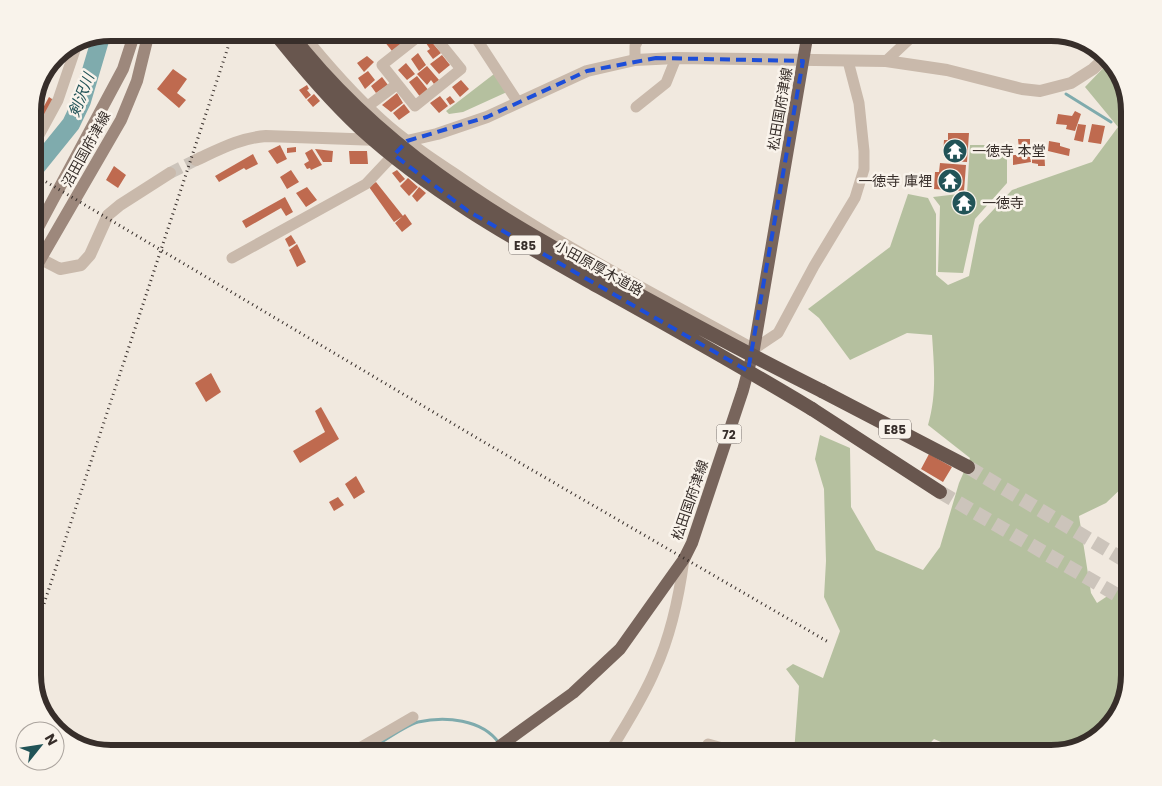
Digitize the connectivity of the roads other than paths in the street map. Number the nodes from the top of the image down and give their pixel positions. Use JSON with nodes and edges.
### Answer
{"nodes":[{"id":1,"x":132,"y":41,"type":"edge"},
{"id":2,"x":147,"y":41,"type":"edge"},
{"id":3,"x":282,"y":41,"type":"edge"},
{"id":4,"x":296,"y":41,"type":"edge"},
{"id":5,"x":308,"y":41,"type":"edge"},
{"id":6,"x":413,"y":41,"type":"edge"},
{"id":7,"x":438,"y":41,"type":"edge"},
{"id":8,"x":478,"y":41,"type":"edge"},
{"id":9,"x":638,"y":41,"type":"edge"},
{"id":10,"x":806,"y":41,"type":"edge"},
{"id":11,"x":907,"y":41,"type":"edge"},
{"id":12,"x":74,"y":52,"type":"edge"},
{"id":13,"x":676,"y":58,"type":"junction"},
{"id":14,"x":635,"y":60,"type":"junction"},
{"id":15,"x":803,"y":61,"type":"junction"},
{"id":16,"x":848,"y":61,"type":"junction"},
{"id":17,"x":886,"y":61,"type":"junction"},
{"id":18,"x":1100,"y":62,"type":"edge"},
{"id":19,"x":396,"y":85,"type":"junction"},
{"id":20,"x":517,"y":101,"type":"junction"},
{"id":21,"x":368,"y":106,"type":"junction"},
{"id":22,"x":636,"y":106,"type":"dead end"},
{"id":23,"x":41,"y":131,"type":"edge"},
{"id":24,"x":407,"y":141,"type":"junction"},
{"id":25,"x":196,"y":160,"type":"tunnel mouth"},
{"id":26,"x":170,"y":173,"type":"tunnel mouth"},
{"id":27,"x":41,"y":222,"type":"edge"},
{"id":28,"x":41,"y":249,"type":"edge"},
{"id":29,"x":232,"y":258,"type":"dead end"},
{"id":30,"x":41,"y":260,"type":"edge"},
{"id":31,"x":754,"y":349,"type":"junction"},
{"id":32,"x":968,"y":467,"type":"tunnel mouth"},
{"id":33,"x":940,"y":492,"type":"tunnel mouth"},
{"id":34,"x":684,"y":559,"type":"junction"},
{"id":35,"x":413,"y":717,"type":"dead end"},
{"id":36,"x":366,"y":745,"type":"edge"},
{"id":37,"x":502,"y":745,"type":"edge"},
{"id":38,"x":614,"y":745,"type":"edge"}],
"edges":[{"from":1,"to":27,"type":"main road","name":"沼田国府津線"},
{"from":2,"to":28,"type":"main road","name":"沼田国府津線"},
{"from":3,"to":33,"type":"highway","name":"小田原厚木道路","number":"E85","bridge":true},
{"from":4,"to":32,"type":"highway","name":"小田原厚木道路","number":"E85","bridge":true},
{"from":5,"to":21,"type":"street"},
{"from":6,"to":19,"type":"street"},
{"from":7,"to":19,"type":"street"},
{"from":8,"to":20,"type":"street"},
{"from":9,"to":14,"type":"street"},
{"from":10,"to":15,"type":"main road","name":"松田国府津線","number":"72"},
{"from":11,"to":17,"type":"street"},
{"from":12,"to":23,"type":"street"},
{"from":13,"to":14,"type":"street"},
{"from":13,"to":15,"type":"street"},
{"from":13,"to":22,"type":"street"},
{"from":14,"to":20,"type":"street"},
{"from":15,"to":16,"type":"street"},
{"from":15,"to":31,"type":"main road","name":"松田国府津線","number":"72"},
{"from":16,"to":17,"type":"street"},
{"from":16,"to":31,"type":"street"},
{"from":17,"to":18,"type":"street"},
{"from":19,"to":21,"type":"street"},
{"from":20,"to":24,"type":"street"},
{"from":21,"to":24,"type":"street"},
{"from":24,"to":25,"type":"street"},
{"from":24,"to":29,"type":"street"},
{"from":24,"to":31,"type":"street"},
{"from":26,"to":30,"type":"street"},
{"from":31,"to":34,"type":"main road","name":"松田国府津線","number":"72"},
{"from":34,"to":37,"type":"main road","name":"松田国府津線","number":"72"},
{"from":34,"to":38,"type":"street"},
{"from":35,"to":36,"type":"street"}]}
